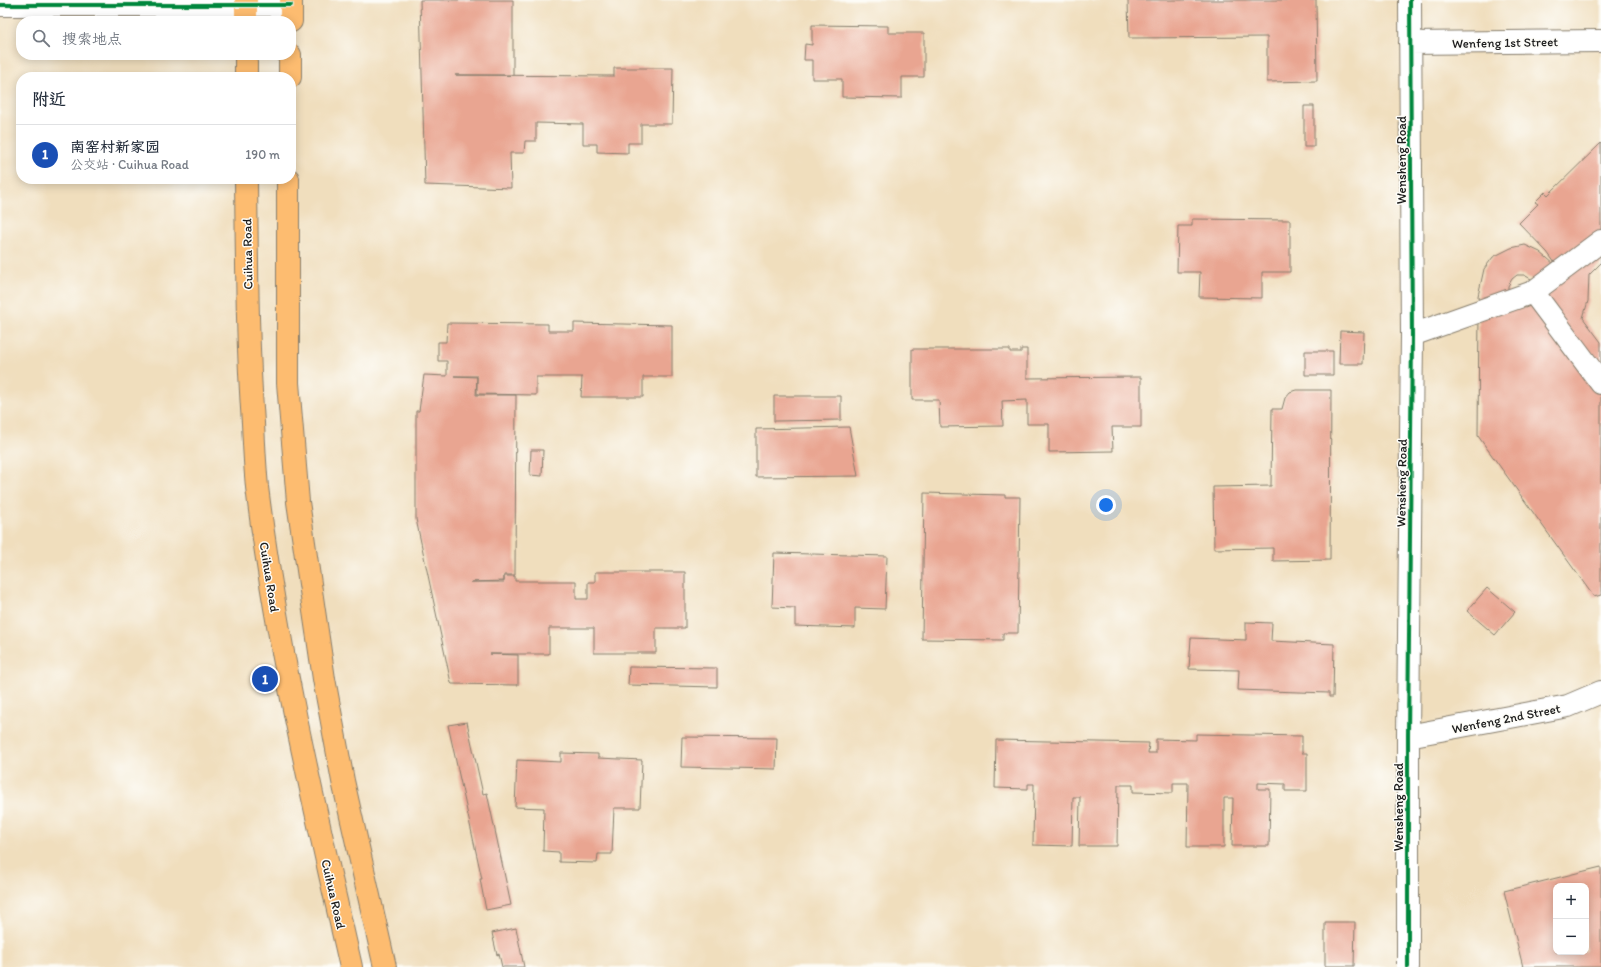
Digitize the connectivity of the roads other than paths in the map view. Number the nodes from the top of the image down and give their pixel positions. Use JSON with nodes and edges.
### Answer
{"nodes":[{"id":1,"x":1410,"y":0,"type":"edge"},
{"id":2,"x":0,"y":5,"type":"edge"},
{"id":3,"x":246,"y":9,"type":"edge"},
{"id":4,"x":291,"y":9,"type":"edge"},
{"id":5,"x":1601,"y":40,"type":"edge"},
{"id":6,"x":1410,"y":43,"type":"junction"},
{"id":7,"x":246,"y":60,"type":"edge"},
{"id":8,"x":290,"y":60,"type":"edge"},
{"id":9,"x":246,"y":72,"type":"edge"},
{"id":10,"x":290,"y":72,"type":"edge"},
{"id":11,"x":246,"y":184,"type":"edge"},
{"id":12,"x":288,"y":184,"type":"edge"},
{"id":13,"x":1601,"y":241,"type":"edge"},
{"id":14,"x":1533,"y":292,"type":"junction"},
{"id":15,"x":1412,"y":335,"type":"junction"},
{"id":16,"x":1601,"y":383,"type":"edge"},
{"id":17,"x":1601,"y":692,"type":"edge"},
{"id":18,"x":1408,"y":736,"type":"junction"},
{"id":19,"x":351,"y":967,"type":"edge"},
{"id":20,"x":385,"y":967,"type":"edge"},
{"id":21,"x":1408,"y":967,"type":"edge"}],
"edges":[{"from":1,"to":6,"type":"street","name":"Wensheng Road"},
{"from":2,"to":3,"type":"street"},
{"from":3,"to":4,"type":"street"},
{"from":5,"to":6,"type":"street","name":"Wenfeng 1st Street"},
{"from":6,"to":15,"type":"street","name":"Wensheng Road"},
{"from":7,"to":9,"type":"main road"},
{"from":8,"to":10,"type":"main road"},
{"from":11,"to":19,"type":"main road","name":"Cuihua Road"},
{"from":12,"to":20,"type":"main road"},
{"from":13,"to":14,"type":"street"},
{"from":14,"to":15,"type":"street"},
{"from":14,"to":16,"type":"street"},
{"from":15,"to":18,"type":"street","name":"Wensheng Road"},
{"from":17,"to":18,"type":"street","name":"Wenfeng 2nd Street"},
{"from":18,"to":21,"type":"street","name":"Wensheng Road"}]}
